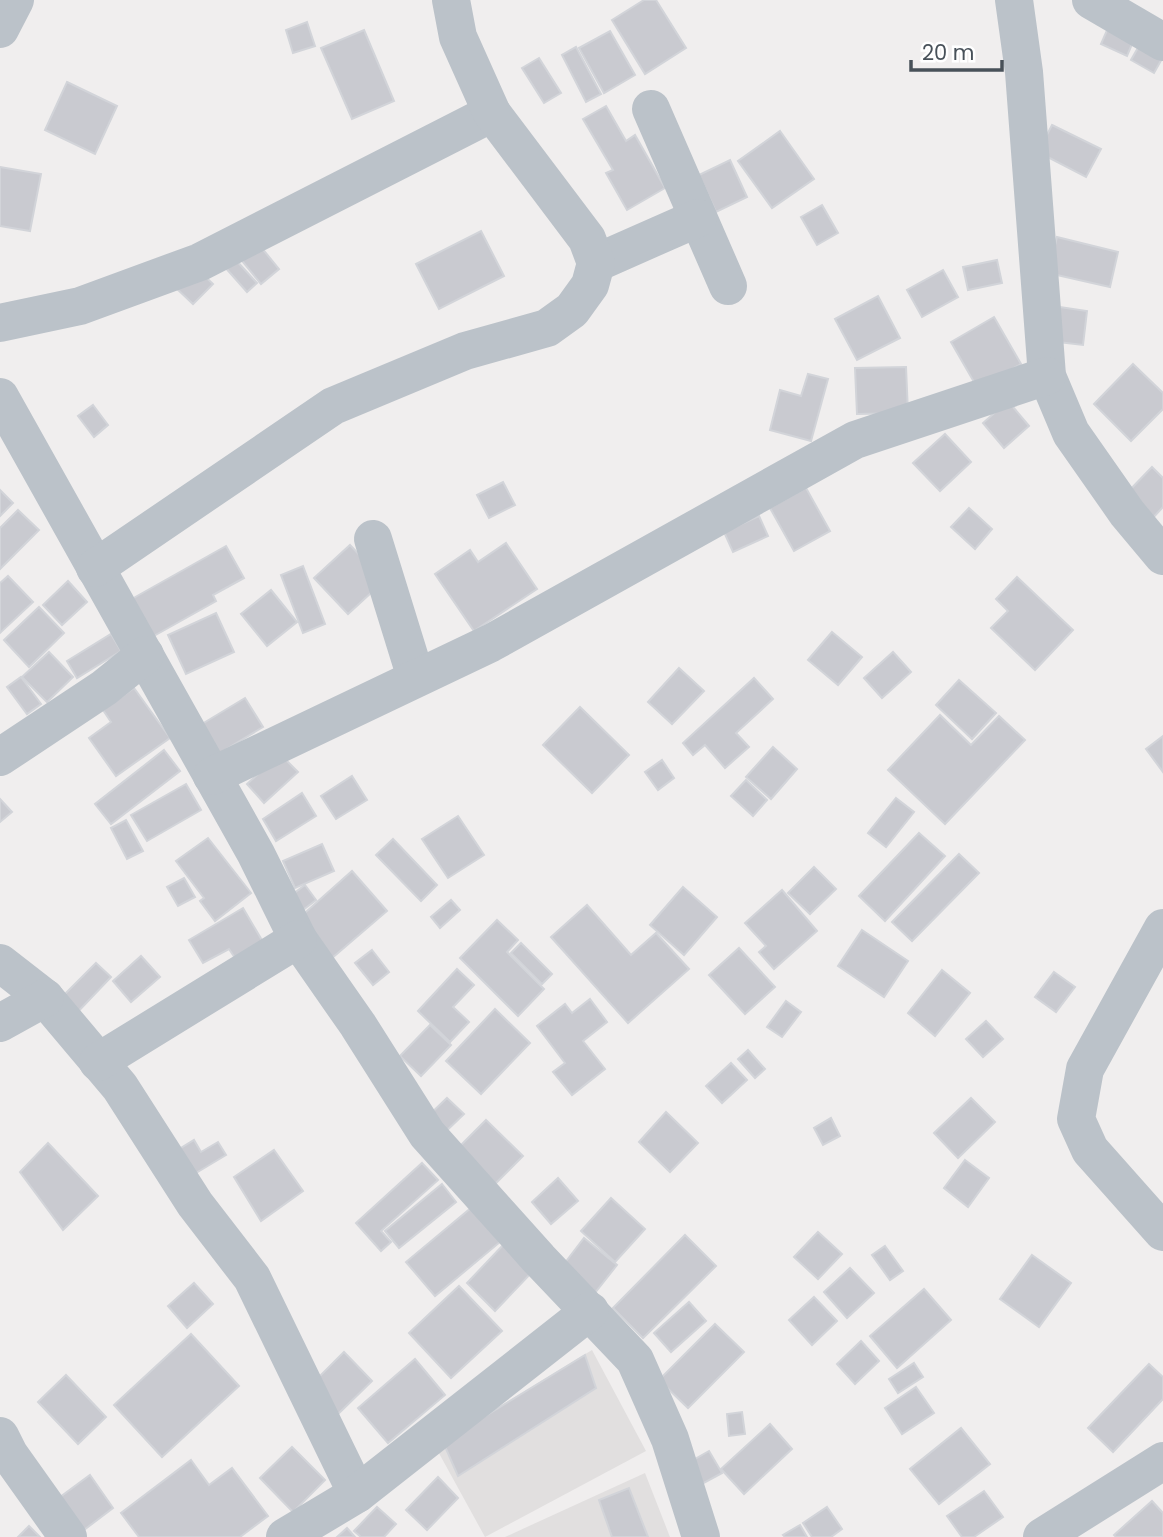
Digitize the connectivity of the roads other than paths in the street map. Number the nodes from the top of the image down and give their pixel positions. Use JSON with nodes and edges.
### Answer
{"nodes":[{"id":1,"x":15,"y":0,"type":"edge"},
{"id":2,"x":451,"y":0,"type":"edge"},
{"id":3,"x":1014,"y":0,"type":"edge"},
{"id":4,"x":1091,"y":0,"type":"edge"},
{"id":5,"x":0,"y":29,"type":"edge"},
{"id":6,"x":1163,"y":42,"type":"edge"},
{"id":7,"x":650,"y":109,"type":"dead end"},
{"id":8,"x":492,"y":113,"type":"junction"},
{"id":9,"x":698,"y":218,"type":"junction"},
{"id":10,"x":596,"y":263,"type":"junction"},
{"id":11,"x":728,"y":286,"type":"dead end"},
{"id":12,"x":0,"y":323,"type":"edge"},
{"id":13,"x":1047,"y":376,"type":"junction"},
{"id":14,"x":0,"y":397,"type":"edge"},
{"id":15,"x":373,"y":539,"type":"dead end"},
{"id":16,"x":1163,"y":556,"type":"edge"},
{"id":17,"x":94,"y":568,"type":"junction"},
{"id":18,"x":145,"y":655,"type":"junction"},
{"id":19,"x":416,"y":678,"type":"junction"},
{"id":20,"x":0,"y":757,"type":"edge"},
{"id":21,"x":212,"y":776,"type":"junction"},
{"id":22,"x":1163,"y":928,"type":"edge"},
{"id":23,"x":298,"y":939,"type":"junction"},
{"id":24,"x":0,"y":963,"type":"edge"},
{"id":25,"x":45,"y":998,"type":"junction"},
{"id":26,"x":0,"y":1023,"type":"edge"},
{"id":27,"x":98,"y":1062,"type":"junction"},
{"id":28,"x":1163,"y":1232,"type":"edge"},
{"id":29,"x":590,"y":1311,"type":"junction"},
{"id":30,"x":0,"y":1436,"type":"edge"},
{"id":31,"x":1163,"y":1461,"type":"edge"},
{"id":32,"x":357,"y":1494,"type":"junction"},
{"id":33,"x":68,"y":1537,"type":"edge"},
{"id":34,"x":285,"y":1537,"type":"edge"},
{"id":35,"x":702,"y":1537,"type":"edge"},
{"id":36,"x":1041,"y":1537,"type":"edge"}],
"edges":[{"from":1,"to":5,"type":"street"},
{"from":2,"to":8,"type":"street"},
{"from":3,"to":13,"type":"street"},
{"from":4,"to":6,"type":"street"},
{"from":7,"to":9,"type":"street"},
{"from":8,"to":10,"type":"street"},
{"from":8,"to":12,"type":"street"},
{"from":9,"to":10,"type":"street"},
{"from":9,"to":11,"type":"street"},
{"from":10,"to":17,"type":"street"},
{"from":13,"to":16,"type":"street"},
{"from":13,"to":19,"type":"street"},
{"from":14,"to":17,"type":"street"},
{"from":15,"to":19,"type":"street"},
{"from":17,"to":18,"type":"street"},
{"from":18,"to":20,"type":"street"},
{"from":18,"to":21,"type":"street"},
{"from":19,"to":21,"type":"street"},
{"from":21,"to":23,"type":"street"},
{"from":22,"to":28,"type":"street"},
{"from":23,"to":27,"type":"street"},
{"from":23,"to":29,"type":"street"},
{"from":24,"to":25,"type":"street"},
{"from":25,"to":26,"type":"street"},
{"from":25,"to":27,"type":"street"},
{"from":27,"to":32,"type":"street"},
{"from":29,"to":32,"type":"street"},
{"from":29,"to":35,"type":"street"},
{"from":30,"to":33,"type":"street"},
{"from":31,"to":36,"type":"street"},
{"from":32,"to":34,"type":"street"}]}
